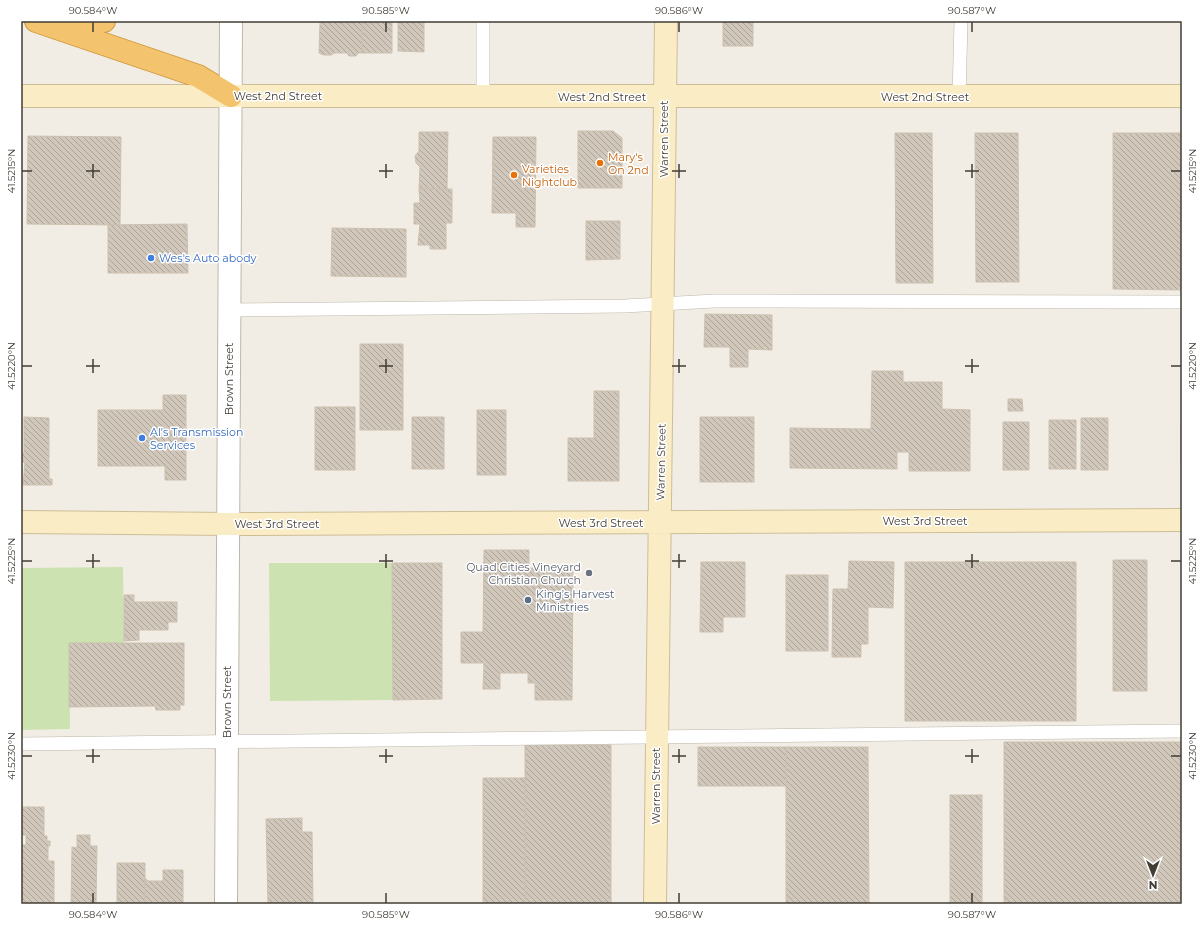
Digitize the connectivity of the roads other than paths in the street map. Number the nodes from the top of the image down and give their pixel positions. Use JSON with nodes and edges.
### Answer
{"nodes":[{"id":1,"x":36,"y":21,"type":"edge"},
{"id":2,"x":104,"y":21,"type":"edge"},
{"id":3,"x":231,"y":21,"type":"edge"},
{"id":4,"x":483,"y":21,"type":"edge"},
{"id":5,"x":666,"y":21,"type":"edge"},
{"id":6,"x":961,"y":21,"type":"edge"},
{"id":7,"x":56,"y":28,"type":"junction"},
{"id":8,"x":21,"y":96,"type":"edge"},
{"id":9,"x":231,"y":96,"type":"junction"},
{"id":10,"x":483,"y":96,"type":"junction"},
{"id":11,"x":1182,"y":96,"type":"edge"},
{"id":12,"x":664,"y":97,"type":"junction"},
{"id":13,"x":959,"y":97,"type":"junction"},
{"id":14,"x":1182,"y":302,"type":"edge"},
{"id":15,"x":663,"y":304,"type":"junction"},
{"id":16,"x":229,"y":310,"type":"junction"},
{"id":17,"x":1182,"y":520,"type":"edge"},
{"id":18,"x":21,"y":522,"type":"edge"},
{"id":19,"x":660,"y":522,"type":"junction"},
{"id":20,"x":228,"y":524,"type":"junction"},
{"id":21,"x":1182,"y":731,"type":"edge"},
{"id":22,"x":656,"y":737,"type":"junction"},
{"id":23,"x":227,"y":743,"type":"junction"},
{"id":24,"x":21,"y":744,"type":"edge"},
{"id":25,"x":226,"y":904,"type":"edge"},
{"id":26,"x":655,"y":904,"type":"edge"}],
"edges":[{"from":1,"to":7,"type":"highway"},
{"from":2,"to":7,"type":"highway"},
{"from":3,"to":9,"type":"street","name":"Brown Street"},
{"from":4,"to":10,"type":"lane"},
{"from":5,"to":12,"type":"street","name":"Warren Street"},
{"from":6,"to":13,"type":"lane"},
{"from":7,"to":9,"type":"highway"},
{"from":8,"to":9,"type":"street","name":"West 2nd Street"},
{"from":9,"to":10,"type":"street","name":"West 2nd Street"},
{"from":9,"to":16,"type":"street","name":"Brown Street"},
{"from":10,"to":12,"type":"street","name":"West 2nd Street"},
{"from":11,"to":13,"type":"street","name":"West 2nd Street"},
{"from":12,"to":13,"type":"street","name":"West 2nd Street"},
{"from":12,"to":15,"type":"street","name":"Warren Street"},
{"from":14,"to":15,"type":"lane"},
{"from":15,"to":16,"type":"lane"},
{"from":15,"to":19,"type":"street","name":"Warren Street"},
{"from":16,"to":20,"type":"street","name":"Brown Street"},
{"from":17,"to":19,"type":"street","name":"West 3rd Street"},
{"from":18,"to":20,"type":"street","name":"West 3rd Street"},
{"from":19,"to":20,"type":"street","name":"West 3rd Street"},
{"from":19,"to":22,"type":"street","name":"Warren Street"},
{"from":20,"to":23,"type":"street","name":"Brown Street"},
{"from":21,"to":22,"type":"lane"},
{"from":22,"to":23,"type":"lane"},
{"from":22,"to":26,"type":"street","name":"Warren Street"},
{"from":23,"to":24,"type":"lane"},
{"from":23,"to":25,"type":"street","name":"Brown Street"}]}
